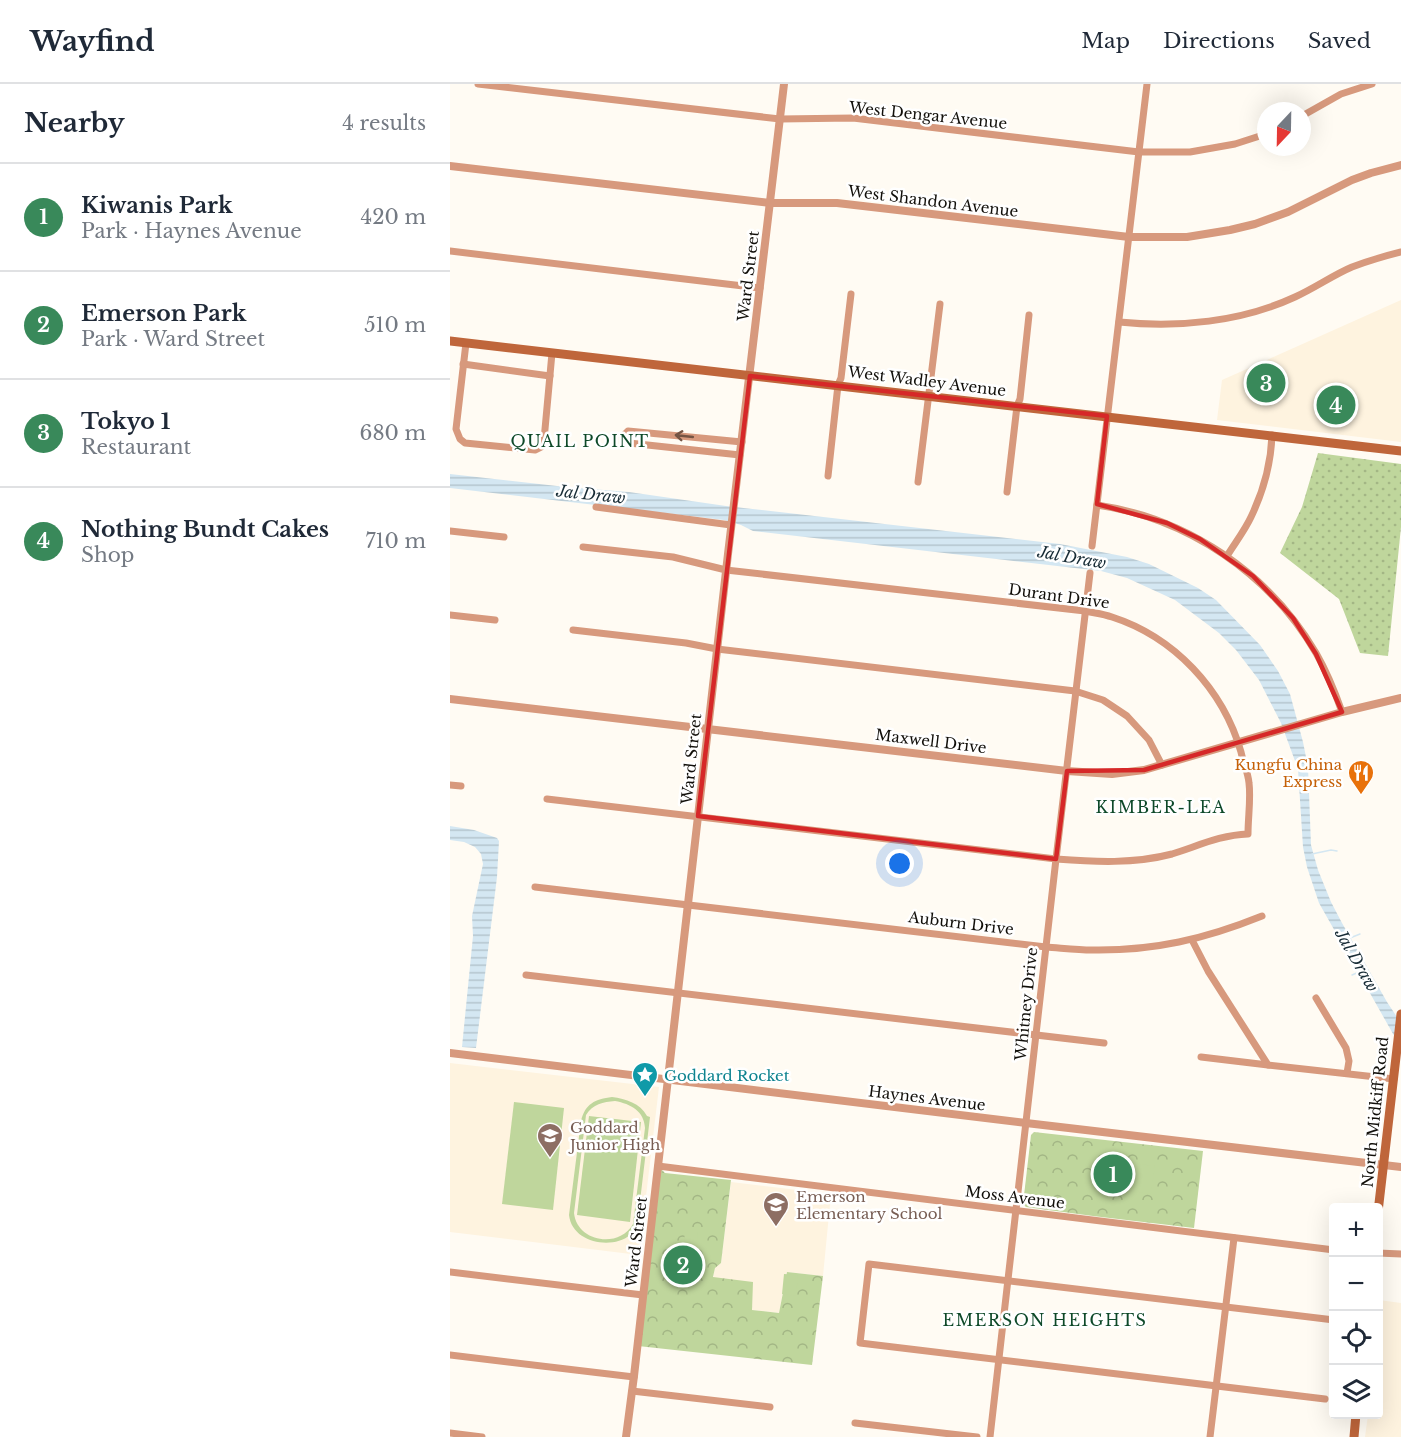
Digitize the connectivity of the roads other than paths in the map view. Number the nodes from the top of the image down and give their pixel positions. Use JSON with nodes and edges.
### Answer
{"nodes":[{"id":1,"x":478,"y":84,"type":"edge"},
{"id":2,"x":784,"y":84,"type":"edge"},
{"id":3,"x":1148,"y":84,"type":"edge"},
{"id":4,"x":1372,"y":84,"type":"edge"},
{"id":5,"x":1311,"y":111,"type":"edge"},
{"id":6,"x":780,"y":119,"type":"junction"},
{"id":7,"x":1257,"y":137,"type":"edge"},
{"id":8,"x":1139,"y":152,"type":"junction"},
{"id":9,"x":1401,"y":165,"type":"edge"},
{"id":10,"x":450,"y":166,"type":"edge"},
{"id":11,"x":770,"y":204,"type":"junction"},
{"id":12,"x":1129,"y":237,"type":"junction"},
{"id":13,"x":450,"y":251,"type":"edge"},
{"id":14,"x":1401,"y":252,"type":"edge"},
{"id":15,"x":760,"y":288,"type":"junction"},
{"id":16,"x":851,"y":294,"type":"dead end"},
{"id":17,"x":940,"y":304,"type":"dead end"},
{"id":18,"x":1029,"y":315,"type":"dead end"},
{"id":19,"x":1119,"y":322,"type":"junction"},
{"id":20,"x":450,"y":341,"type":"edge"},
{"id":21,"x":466,"y":343,"type":"junction"},
{"id":22,"x":552,"y":353,"type":"junction"},
{"id":23,"x":463,"y":364,"type":"junction"},
{"id":24,"x":550,"y":376,"type":"junction"},
{"id":25,"x":750,"y":376,"type":"junction"},
{"id":26,"x":838,"y":386,"type":"junction"},
{"id":27,"x":928,"y":396,"type":"junction"},
{"id":28,"x":1017,"y":406,"type":"junction"},
{"id":29,"x":1107,"y":416,"type":"junction"},
{"id":30,"x":1272,"y":435,"type":"junction"},
{"id":31,"x":742,"y":442,"type":"junction"},
{"id":32,"x":1401,"y":451,"type":"edge"},
{"id":33,"x":740,"y":455,"type":"junction"},
{"id":34,"x":828,"y":476,"type":"dead end"},
{"id":35,"x":918,"y":482,"type":"dead end"},
{"id":36,"x":1007,"y":492,"type":"dead end"},
{"id":37,"x":1097,"y":505,"type":"junction"},
{"id":38,"x":596,"y":507,"type":"dead end"},
{"id":39,"x":731,"y":525,"type":"junction"},
{"id":40,"x":450,"y":531,"type":"edge"},
{"id":41,"x":504,"y":537,"type":"dead end"},
{"id":42,"x":1092,"y":546,"type":"dead end"},
{"id":43,"x":582,"y":547,"type":"dead end"},
{"id":44,"x":1227,"y":556,"type":"junction"},
{"id":45,"x":726,"y":570,"type":"junction"},
{"id":46,"x":1090,"y":573,"type":"dead end"},
{"id":47,"x":1085,"y":611,"type":"junction"},
{"id":48,"x":450,"y":615,"type":"edge"},
{"id":49,"x":495,"y":620,"type":"dead end"},
{"id":50,"x":573,"y":630,"type":"dead end"},
{"id":51,"x":717,"y":650,"type":"junction"},
{"id":52,"x":1075,"y":691,"type":"junction"},
{"id":53,"x":1401,"y":698,"type":"edge"},
{"id":54,"x":450,"y":699,"type":"edge"},
{"id":55,"x":1342,"y":712,"type":"junction"},
{"id":56,"x":708,"y":729,"type":"junction"},
{"id":57,"x":1238,"y":742,"type":"junction"},
{"id":58,"x":1162,"y":765,"type":"junction"},
{"id":59,"x":1066,"y":771,"type":"junction"},
{"id":60,"x":450,"y":785,"type":"edge"},
{"id":61,"x":461,"y":786,"type":"dead end"},
{"id":62,"x":547,"y":799,"type":"dead end"},
{"id":63,"x":698,"y":816,"type":"junction"},
{"id":64,"x":1056,"y":859,"type":"junction"},
{"id":65,"x":535,"y":887,"type":"dead end"},
{"id":66,"x":688,"y":905,"type":"junction"},
{"id":67,"x":1262,"y":916,"type":"dead end"},
{"id":68,"x":1192,"y":940,"type":"junction"},
{"id":69,"x":1046,"y":946,"type":"junction"},
{"id":70,"x":526,"y":975,"type":"dead end"},
{"id":71,"x":678,"y":993,"type":"junction"},
{"id":72,"x":1316,"y":998,"type":"dead end"},
{"id":73,"x":1401,"y":1014,"type":"edge"},
{"id":74,"x":1036,"y":1035,"type":"junction"},
{"id":75,"x":1104,"y":1043,"type":"dead end"},
{"id":76,"x":450,"y":1053,"type":"edge"},
{"id":77,"x":1201,"y":1057,"type":"dead end"},
{"id":78,"x":1268,"y":1065,"type":"junction"},
{"id":79,"x":1347,"y":1073,"type":"junction"},
{"id":80,"x":668,"y":1079,"type":"junction"},
{"id":81,"x":1394,"y":1079,"type":"junction"},
{"id":82,"x":1026,"y":1124,"type":"junction"},
{"id":83,"x":1384,"y":1165,"type":"junction"},
{"id":84,"x":658,"y":1166,"type":"junction"},
{"id":85,"x":1401,"y":1167,"type":"edge"},
{"id":86,"x":1379,"y":1203,"type":"edge"},
{"id":87,"x":1016,"y":1210,"type":"junction"},
{"id":88,"x":1234,"y":1238,"type":"junction"},
{"id":89,"x":1329,"y":1249,"type":"edge"},
{"id":90,"x":1383,"y":1253,"type":"edge"},
{"id":91,"x":1401,"y":1254,"type":"edge"},
{"id":92,"x":450,"y":1272,"type":"edge"},
{"id":93,"x":1008,"y":1281,"type":"junction"},
{"id":94,"x":643,"y":1296,"type":"junction"},
{"id":95,"x":1226,"y":1307,"type":"junction"},
{"id":96,"x":1329,"y":1319,"type":"edge"},
{"id":97,"x":450,"y":1355,"type":"edge"},
{"id":98,"x":999,"y":1360,"type":"junction"},
{"id":99,"x":634,"y":1377,"type":"junction"},
{"id":100,"x":1217,"y":1386,"type":"junction"},
{"id":101,"x":632,"y":1391,"type":"junction"},
{"id":102,"x":1325,"y":1399,"type":"dead end"},
{"id":103,"x":770,"y":1407,"type":"dead end"},
{"id":104,"x":1356,"y":1419,"type":"edge"},
{"id":105,"x":855,"y":1423,"type":"dead end"},
{"id":106,"x":450,"y":1433,"type":"edge"},
{"id":107,"x":471,"y":1436,"type":"edge"},
{"id":108,"x":482,"y":1437,"type":"edge"},
{"id":109,"x":626,"y":1437,"type":"edge"},
{"id":110,"x":976,"y":1437,"type":"edge"},
{"id":111,"x":990,"y":1437,"type":"edge"},
{"id":112,"x":1210,"y":1437,"type":"edge"},
{"id":113,"x":1354,"y":1437,"type":"edge"}],
"edges":[{"from":1,"to":6,"type":"street","name":"West Dengar Avenue"},
{"from":2,"to":6,"type":"street","name":"Ward Street"},
{"from":3,"to":8,"type":"street"},
{"from":4,"to":5,"type":"street"},
{"from":6,"to":8,"type":"street","name":"West Dengar Avenue"},
{"from":6,"to":11,"type":"street","name":"Ward Street"},
{"from":7,"to":8,"type":"street","name":"West Dengar Avenue"},
{"from":8,"to":12,"type":"street"},
{"from":9,"to":12,"type":"street","name":"West Shandon Avenue"},
{"from":10,"to":11,"type":"street","name":"West Shandon Avenue"},
{"from":11,"to":12,"type":"street","name":"West Shandon Avenue"},
{"from":11,"to":15,"type":"street","name":"Ward Street"},
{"from":12,"to":19,"type":"street"},
{"from":13,"to":15,"type":"street"},
{"from":14,"to":19,"type":"street"},
{"from":15,"to":25,"type":"street","name":"Ward Street"},
{"from":16,"to":26,"type":"street"},
{"from":17,"to":27,"type":"street"},
{"from":18,"to":28,"type":"street"},
{"from":19,"to":29,"type":"street"},
{"from":20,"to":21,"type":"main road","name":"West Wadley Avenue"},
{"from":21,"to":22,"type":"main road","name":"West Wadley Avenue"},
{"from":21,"to":23,"type":"street"},
{"from":22,"to":24,"type":"street"},
{"from":22,"to":25,"type":"main road","name":"West Wadley Avenue"},
{"from":23,"to":24,"type":"street"},
{"from":23,"to":24,"type":"street"},
{"from":25,"to":26,"type":"main road","name":"West Wadley Avenue"},
{"from":25,"to":31,"type":"street","name":"Ward Street"},
{"from":26,"to":27,"type":"main road","name":"West Wadley Avenue"},
{"from":26,"to":34,"type":"street"},
{"from":27,"to":28,"type":"main road","name":"West Wadley Avenue"},
{"from":27,"to":35,"type":"street"},
{"from":28,"to":29,"type":"main road","name":"West Wadley Avenue"},
{"from":28,"to":36,"type":"street"},
{"from":29,"to":30,"type":"main road","name":"West Wadley Avenue"},
{"from":29,"to":37,"type":"street"},
{"from":30,"to":32,"type":"main road","name":"West Wadley Avenue"},
{"from":30,"to":44,"type":"street"},
{"from":31,"to":33,"type":"street","name":"Ward Street"},
{"from":31,"to":33,"type":"street","one_way":true},
{"from":33,"to":39,"type":"street","name":"Ward Street"},
{"from":37,"to":42,"type":"street"},
{"from":37,"to":44,"type":"street"},
{"from":38,"to":39,"type":"street"},
{"from":39,"to":45,"type":"street","name":"Ward Street"},
{"from":40,"to":41,"type":"street"},
{"from":43,"to":45,"type":"street","name":"Durant Drive"},
{"from":44,"to":55,"type":"street"},
{"from":45,"to":47,"type":"street","name":"Durant Drive"},
{"from":45,"to":51,"type":"street","name":"Ward Street"},
{"from":46,"to":47,"type":"street","name":"Whitney Drive"},
{"from":47,"to":52,"type":"street","name":"Whitney Drive"},
{"from":47,"to":57,"type":"street","name":"Durant Drive"},
{"from":48,"to":49,"type":"street"},
{"from":50,"to":51,"type":"street"},
{"from":51,"to":52,"type":"street"},
{"from":51,"to":56,"type":"street","name":"Ward Street"},
{"from":52,"to":58,"type":"street"},
{"from":52,"to":59,"type":"street","name":"Whitney Drive"},
{"from":53,"to":55,"type":"street","name":"Maxwell Drive"},
{"from":54,"to":56,"type":"street","name":"Maxwell Drive"},
{"from":55,"to":57,"type":"street","name":"Maxwell Drive"},
{"from":56,"to":59,"type":"street","name":"Maxwell Drive"},
{"from":56,"to":63,"type":"street","name":"Ward Street"},
{"from":57,"to":58,"type":"street","name":"Maxwell Drive"},
{"from":57,"to":64,"type":"street","name":"Durant Drive"},
{"from":58,"to":59,"type":"street","name":"Maxwell Drive"},
{"from":59,"to":64,"type":"street","name":"Whitney Drive"},
{"from":60,"to":61,"type":"street"},
{"from":62,"to":63,"type":"street"},
{"from":63,"to":64,"type":"street"},
{"from":63,"to":66,"type":"street","name":"Ward Street"},
{"from":64,"to":69,"type":"street","name":"Whitney Drive"},
{"from":65,"to":66,"type":"street","name":"Auburn Drive"},
{"from":66,"to":69,"type":"street","name":"Auburn Drive"},
{"from":66,"to":71,"type":"street","name":"Ward Street"},
{"from":67,"to":68,"type":"street","name":"Auburn Drive"},
{"from":68,"to":69,"type":"street","name":"Auburn Drive"},
{"from":68,"to":78,"type":"street"},
{"from":69,"to":74,"type":"street","name":"Whitney Drive"},
{"from":70,"to":71,"type":"street"},
{"from":71,"to":74,"type":"street"},
{"from":71,"to":80,"type":"street","name":"Ward Street"},
{"from":72,"to":79,"type":"street"},
{"from":73,"to":81,"type":"main road","name":"North Midkiff Road"},
{"from":74,"to":75,"type":"street"},
{"from":74,"to":82,"type":"street","name":"Whitney Drive"},
{"from":76,"to":80,"type":"street","name":"Haynes Avenue"},
{"from":77,"to":78,"type":"street"},
{"from":78,"to":79,"type":"street"},
{"from":79,"to":81,"type":"street"},
{"from":80,"to":82,"type":"street","name":"Haynes Avenue"},
{"from":80,"to":84,"type":"street","name":"Ward Street"},
{"from":81,"to":83,"type":"main road","name":"North Midkiff Road"},
{"from":82,"to":83,"type":"street","name":"Haynes Avenue"},
{"from":82,"to":87,"type":"street","name":"Whitney Drive"},
{"from":83,"to":85,"type":"street","name":"Haynes Avenue"},
{"from":83,"to":86,"type":"main road","name":"North Midkiff Road"},
{"from":84,"to":87,"type":"street","name":"Moss Avenue"},
{"from":84,"to":94,"type":"street","name":"Ward Street"},
{"from":87,"to":88,"type":"street","name":"Moss Avenue"},
{"from":87,"to":93,"type":"street","name":"Whitney Drive"},
{"from":88,"to":89,"type":"street","name":"Moss Avenue"},
{"from":88,"to":95,"type":"street"},
{"from":90,"to":91,"type":"street"},
{"from":92,"to":94,"type":"street"},
{"from":93,"to":95,"type":"street"},
{"from":93,"to":98,"type":"street","name":"Whitney Drive"},
{"from":93,"to":98,"type":"street"},
{"from":94,"to":99,"type":"street","name":"Ward Street"},
{"from":95,"to":96,"type":"street"},
{"from":95,"to":100,"type":"street"},
{"from":97,"to":99,"type":"street"},
{"from":98,"to":100,"type":"street"},
{"from":98,"to":111,"type":"street","name":"Whitney Drive"},
{"from":99,"to":101,"type":"street","name":"Ward Street"},
{"from":100,"to":102,"type":"street"},
{"from":100,"to":112,"type":"street"},
{"from":101,"to":103,"type":"street"},
{"from":101,"to":109,"type":"street","name":"Ward Street"},
{"from":104,"to":113,"type":"main road"},
{"from":105,"to":110,"type":"street"},
{"from":106,"to":107,"type":"street"},
{"from":107,"to":108,"type":"street"}]}
